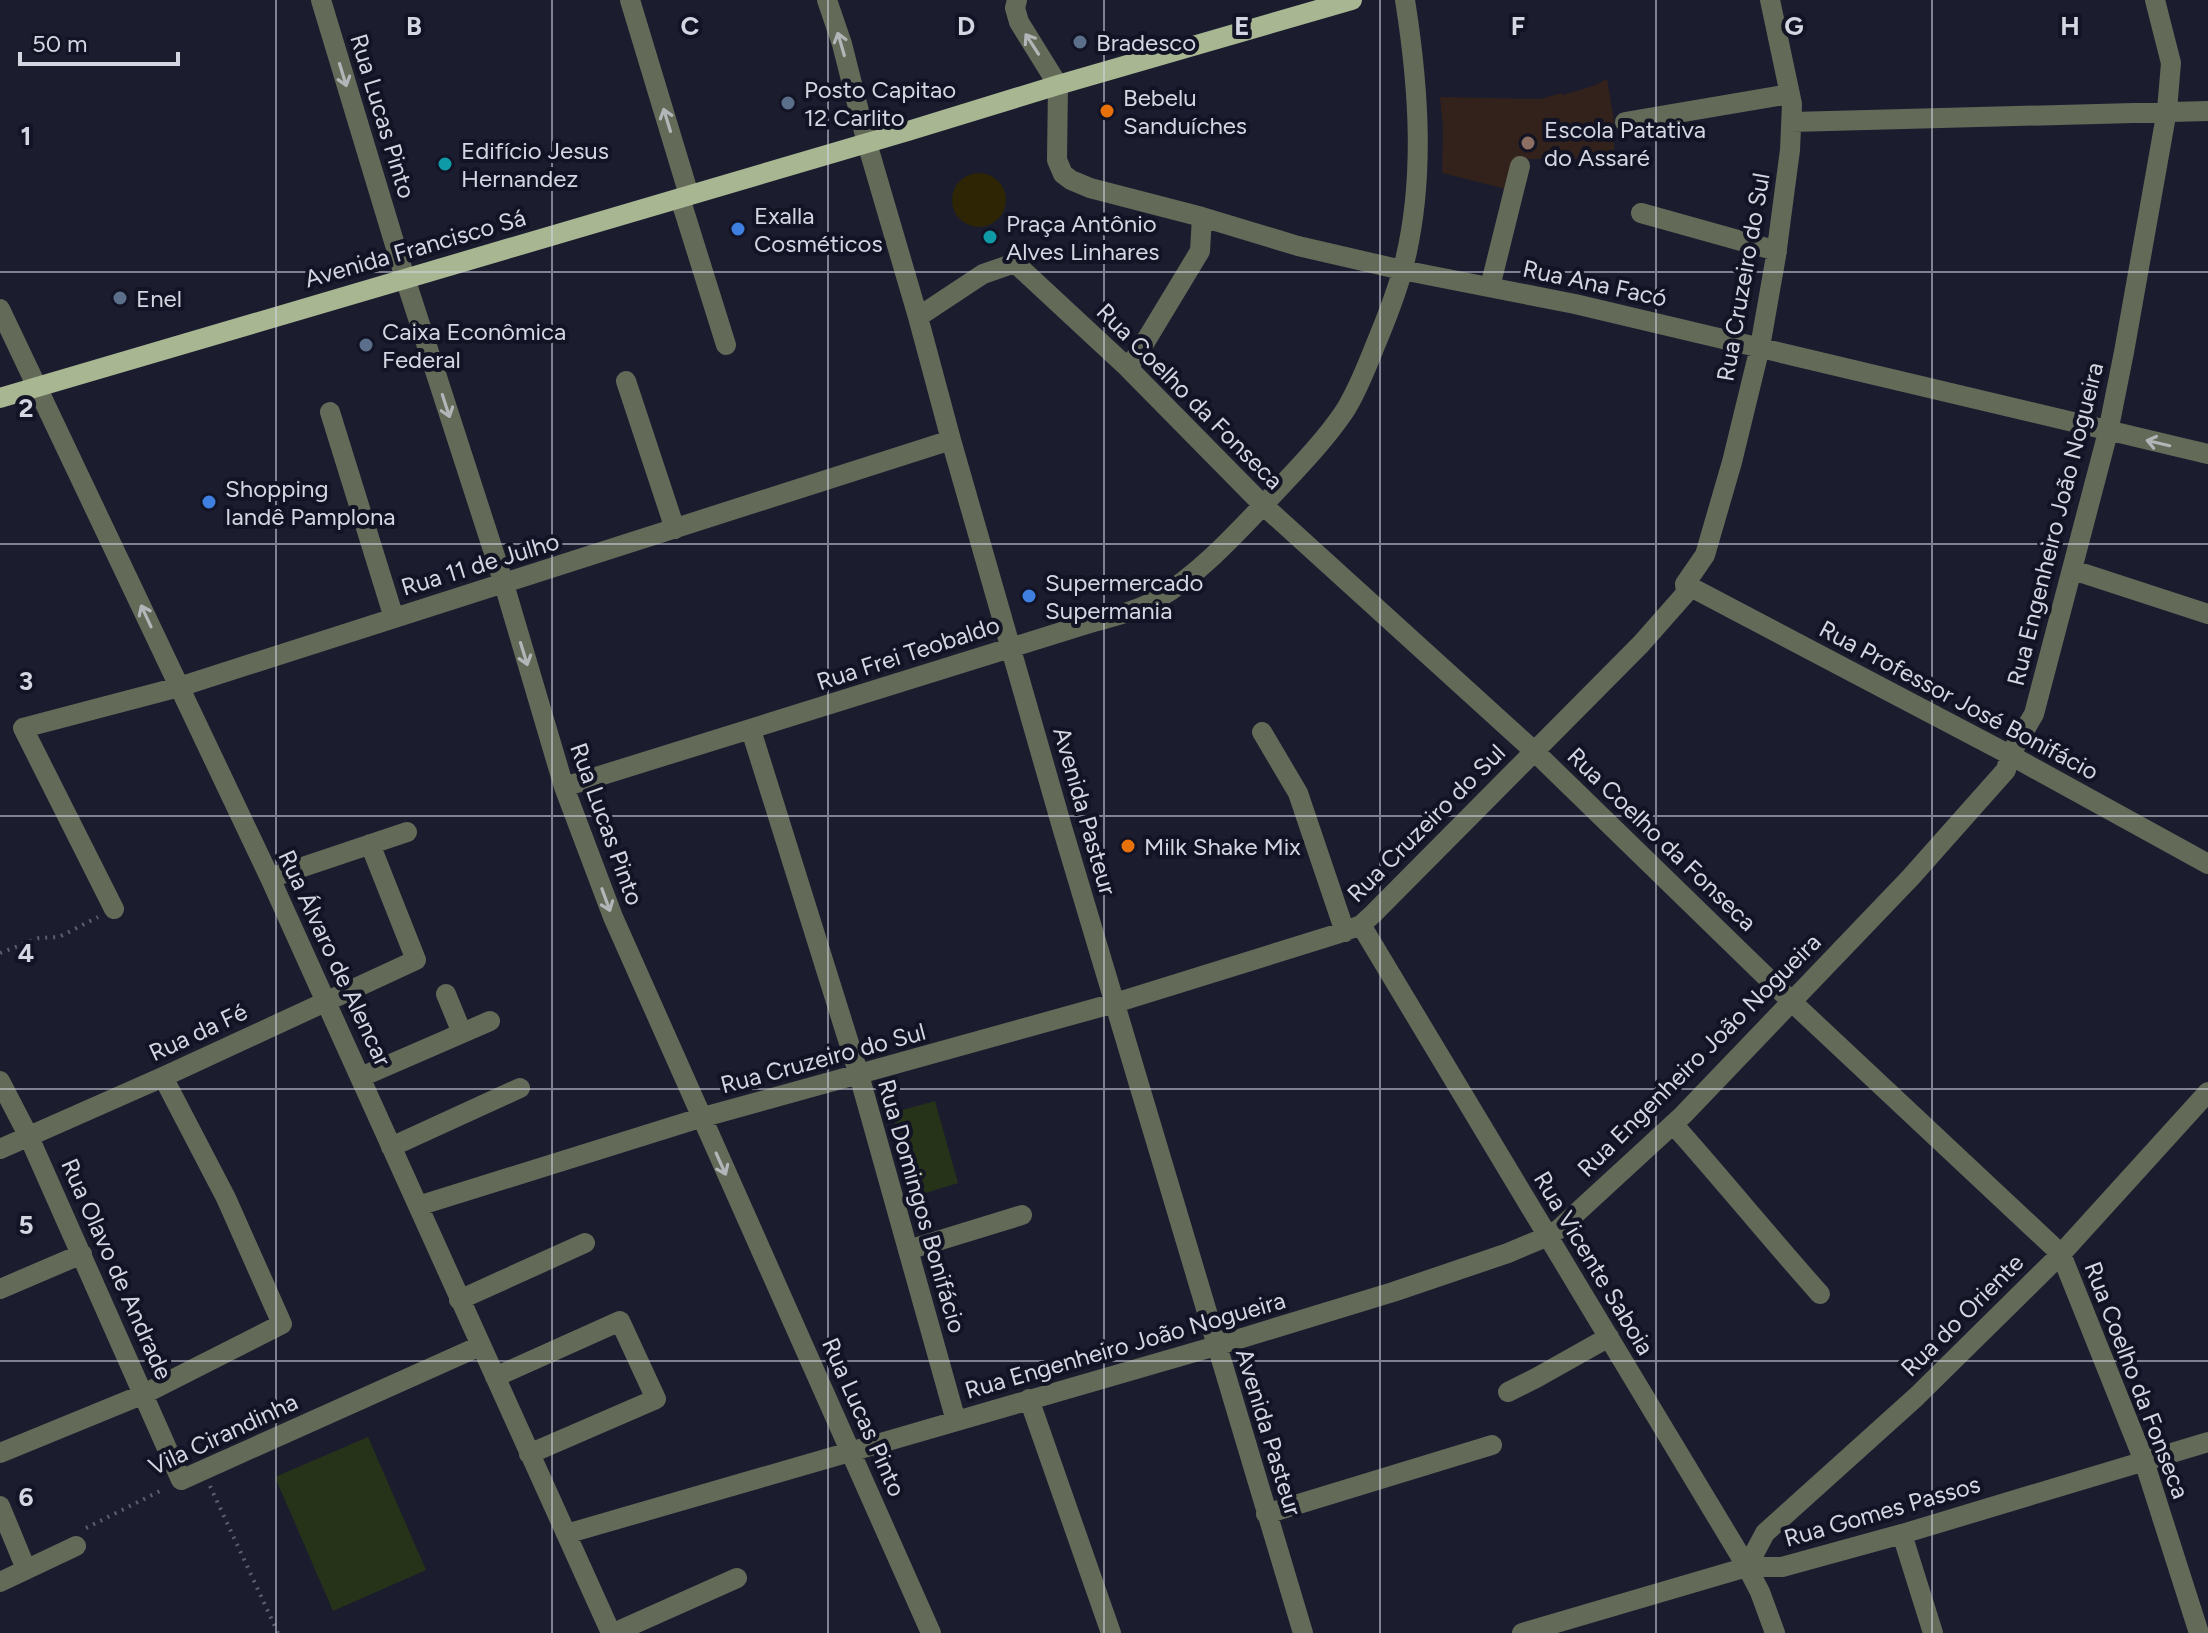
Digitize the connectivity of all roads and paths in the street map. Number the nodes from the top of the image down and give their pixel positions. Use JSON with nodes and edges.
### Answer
{"nodes":[{"id":1,"x":321,"y":0,"type":"edge"},
{"id":2,"x":630,"y":0,"type":"edge"},
{"id":3,"x":827,"y":0,"type":"edge"},
{"id":4,"x":1017,"y":0,"type":"edge"},
{"id":5,"x":1352,"y":0,"type":"edge"},
{"id":6,"x":1405,"y":0,"type":"edge"},
{"id":7,"x":1770,"y":0,"type":"edge"},
{"id":8,"x":2155,"y":0,"type":"edge"},
{"id":9,"x":1058,"y":85,"type":"junction"},
{"id":10,"x":1790,"y":94,"type":"junction"},
{"id":11,"x":2167,"y":110,"type":"junction"},
{"id":12,"x":2208,"y":111,"type":"edge"},
{"id":13,"x":1625,"y":122,"type":"dead end"},
{"id":14,"x":1792,"y":122,"type":"junction"},
{"id":15,"x":867,"y":143,"type":"junction"},
{"id":16,"x":1520,"y":166,"type":"dead end"},
{"id":17,"x":684,"y":196,"type":"junction"},
{"id":18,"x":1641,"y":213,"type":"dead end"},
{"id":19,"x":1202,"y":217,"type":"junction"},
{"id":20,"x":1777,"y":251,"type":"junction"},
{"id":21,"x":1402,"y":270,"type":"junction"},
{"id":22,"x":405,"y":278,"type":"junction"},
{"id":23,"x":1490,"y":287,"type":"junction"},
{"id":24,"x":0,"y":309,"type":"edge"},
{"id":25,"x":918,"y":317,"type":"junction"},
{"id":26,"x":726,"y":345,"type":"dead end"},
{"id":27,"x":1760,"y":347,"type":"junction"},
{"id":28,"x":1127,"y":367,"type":"junction"},
{"id":29,"x":626,"y":381,"type":"dead end"},
{"id":30,"x":38,"y":387,"type":"junction"},
{"id":31,"x":0,"y":398,"type":"edge"},
{"id":32,"x":330,"y":412,"type":"dead end"},
{"id":33,"x":2108,"y":432,"type":"junction"},
{"id":34,"x":951,"y":440,"type":"junction"},
{"id":35,"x":2208,"y":454,"type":"edge"},
{"id":36,"x":1263,"y":505,"type":"junction"},
{"id":37,"x":675,"y":529,"type":"junction"},
{"id":38,"x":2073,"y":570,"type":"junction"},
{"id":39,"x":504,"y":584,"type":"junction"},
{"id":40,"x":1685,"y":584,"type":"junction"},
{"id":41,"x":2208,"y":614,"type":"edge"},
{"id":42,"x":394,"y":618,"type":"junction"},
{"id":43,"x":1011,"y":647,"type":"junction"},
{"id":44,"x":179,"y":687,"type":"junction"},
{"id":45,"x":751,"y":730,"type":"junction"},
{"id":46,"x":1262,"y":732,"type":"dead end"},
{"id":47,"x":1534,"y":751,"type":"junction"},
{"id":48,"x":2010,"y":755,"type":"junction"},
{"id":49,"x":564,"y":787,"type":"junction"},
{"id":50,"x":407,"y":832,"type":"dead end"},
{"id":51,"x":370,"y":844,"type":"junction"},
{"id":52,"x":2208,"y":864,"type":"edge"},
{"id":53,"x":270,"y":878,"type":"junction"},
{"id":54,"x":114,"y":909,"type":"joint"},
{"id":55,"x":1353,"y":928,"type":"junction"},
{"id":56,"x":0,"y":953,"type":"edge"},
{"id":57,"x":446,"y":994,"type":"dead end"},
{"id":58,"x":326,"y":1001,"type":"junction"},
{"id":59,"x":1791,"y":1001,"type":"junction"},
{"id":60,"x":1115,"y":1003,"type":"junction"},
{"id":61,"x":490,"y":1021,"type":"dead end"},
{"id":62,"x":462,"y":1033,"type":"junction"},
{"id":63,"x":859,"y":1075,"type":"junction"},
{"id":64,"x":163,"y":1077,"type":"junction"},
{"id":65,"x":361,"y":1077,"type":"junction"},
{"id":66,"x":0,"y":1081,"type":"edge"},
{"id":67,"x":520,"y":1088,"type":"dead end"},
{"id":68,"x":2208,"y":1092,"type":"edge"},
{"id":69,"x":700,"y":1118,"type":"junction"},
{"id":70,"x":1673,"y":1124,"type":"junction"},
{"id":71,"x":29,"y":1137,"type":"junction"},
{"id":72,"x":391,"y":1147,"type":"junction"},
{"id":73,"x":0,"y":1149,"type":"edge"},
{"id":74,"x":418,"y":1206,"type":"junction"},
{"id":75,"x":1022,"y":1215,"type":"dead end"},
{"id":76,"x":1546,"y":1237,"type":"junction"},
{"id":77,"x":585,"y":1243,"type":"dead end"},
{"id":78,"x":908,"y":1250,"type":"junction"},
{"id":79,"x":82,"y":1254,"type":"junction"},
{"id":80,"x":2061,"y":1254,"type":"junction"},
{"id":81,"x":0,"y":1289,"type":"edge"},
{"id":82,"x":1820,"y":1294,"type":"dead end"},
{"id":83,"x":459,"y":1300,"type":"junction"},
{"id":84,"x":1609,"y":1337,"type":"junction"},
{"id":85,"x":480,"y":1346,"type":"junction"},
{"id":86,"x":1216,"y":1346,"type":"junction"},
{"id":87,"x":495,"y":1377,"type":"junction"},
{"id":88,"x":1508,"y":1392,"type":"dead end"},
{"id":89,"x":144,"y":1394,"type":"junction"},
{"id":90,"x":1029,"y":1399,"type":"junction"},
{"id":91,"x":956,"y":1421,"type":"junction"},
{"id":92,"x":2208,"y":1442,"type":"edge"},
{"id":93,"x":1492,"y":1445,"type":"dead end"},
{"id":94,"x":851,"y":1451,"type":"junction"},
{"id":95,"x":0,"y":1453,"type":"edge"},
{"id":96,"x":529,"y":1454,"type":"junction"},
{"id":97,"x":2144,"y":1461,"type":"junction"},
{"id":98,"x":203,"y":1470,"type":"junction"},
{"id":99,"x":181,"y":1480,"type":"junction"},
{"id":100,"x":0,"y":1506,"type":"edge"},
{"id":101,"x":1266,"y":1514,"type":"junction"},
{"id":102,"x":566,"y":1534,"type":"junction"},
{"id":103,"x":1902,"y":1534,"type":"junction"},
{"id":104,"x":76,"y":1546,"type":"joint"},
{"id":105,"x":1747,"y":1567,"type":"junction"},
{"id":106,"x":26,"y":1569,"type":"junction"},
{"id":107,"x":737,"y":1578,"type":"dead end"},
{"id":108,"x":0,"y":1582,"type":"edge"},
{"id":109,"x":278,"y":1633,"type":"edge"},
{"id":110,"x":613,"y":1633,"type":"edge"},
{"id":111,"x":931,"y":1633,"type":"edge"},
{"id":112,"x":1111,"y":1633,"type":"edge"},
{"id":113,"x":1303,"y":1633,"type":"edge"},
{"id":114,"x":1522,"y":1633,"type":"edge"},
{"id":115,"x":1775,"y":1633,"type":"edge"},
{"id":116,"x":1933,"y":1633,"type":"edge"},
{"id":117,"x":2199,"y":1633,"type":"edge"}],
"edges":[{"from":1,"to":22,"type":"street","name":"Rua Lucas Pinto","one_way":true},
{"from":17,"to":2,"type":"street","one_way":true},
{"from":15,"to":3,"type":"street","name":"Avenida Pasteur","one_way":true},
{"from":9,"to":4,"type":"street","one_way":true},
{"from":5,"to":9,"type":"main road","name":"Avenida Francisco Sá"},
{"from":6,"to":21,"type":"street","name":"Rua Frei Teobaldo"},
{"from":7,"to":10,"type":"street","name":"Rua Cruzeiro do Sul"},
{"from":8,"to":11,"type":"street","name":"Rua Engenheiro João Nogueira"},
{"from":9,"to":15,"type":"main road","name":"Avenida Francisco Sá"},
{"from":9,"to":19,"type":"street","name":"Rua Ana Facó"},
{"from":10,"to":13,"type":"street"},
{"from":10,"to":14,"type":"street","name":"Rua Cruzeiro do Sul"},
{"from":11,"to":12,"type":"street"},
{"from":11,"to":14,"type":"street"},
{"from":11,"to":33,"type":"street","name":"Rua Engenheiro João Nogueira"},
{"from":14,"to":20,"type":"street","name":"Rua Cruzeiro do Sul"},
{"from":15,"to":17,"type":"main road","name":"Avenida Francisco Sá"},
{"from":15,"to":25,"type":"street","name":"Avenida Pasteur"},
{"from":16,"to":23,"type":"street"},
{"from":17,"to":22,"type":"main road","name":"Avenida Francisco Sá"},
{"from":17,"to":26,"type":"street"},
{"from":18,"to":20,"type":"street"},
{"from":19,"to":21,"type":"street","name":"Rua Ana Facó"},
{"from":19,"to":28,"type":"street"},
{"from":20,"to":27,"type":"street","name":"Rua Cruzeiro do Sul"},
{"from":21,"to":23,"type":"street","name":"Rua Ana Facó"},
{"from":21,"to":36,"type":"street","name":"Rua Frei Teobaldo"},
{"from":22,"to":30,"type":"main road","name":"Avenida Francisco Sá"},
{"from":22,"to":39,"type":"street","name":"Rua Lucas Pinto","one_way":true},
{"from":23,"to":27,"type":"street","name":"Rua Ana Facó"},
{"from":24,"to":30,"type":"street","name":"Rua Álvaro de Alencar"},
{"from":25,"to":28,"type":"street","name":"Rua Coelho da Fonseca"},
{"from":25,"to":34,"type":"street","name":"Avenida Pasteur"},
{"from":27,"to":33,"type":"street","name":"Rua Ana Facó"},
{"from":27,"to":40,"type":"street","name":"Rua Cruzeiro do Sul"},
{"from":28,"to":36,"type":"street","name":"Rua Coelho da Fonseca"},
{"from":29,"to":37,"type":"street"},
{"from":30,"to":31,"type":"main road","name":"Avenida Francisco Sá"},
{"from":44,"to":30,"type":"street","name":"Rua Álvaro de Alencar","one_way":true},
{"from":32,"to":42,"type":"street"},
{"from":35,"to":33,"type":"street","name":"Rua Ana Facó","one_way":true},
{"from":33,"to":38,"type":"street","name":"Rua Engenheiro João Nogueira"},
{"from":34,"to":37,"type":"street","name":"Rua 11 de Julho"},
{"from":34,"to":43,"type":"street","name":"Avenida Pasteur"},
{"from":36,"to":43,"type":"street","name":"Rua Frei Teobaldo"},
{"from":36,"to":47,"type":"street","name":"Rua Coelho da Fonseca"},
{"from":37,"to":39,"type":"street","name":"Rua 11 de Julho"},
{"from":38,"to":41,"type":"street"},
{"from":38,"to":48,"type":"street","name":"Rua Engenheiro João Nogueira"},
{"from":39,"to":42,"type":"street","name":"Rua 11 de Julho"},
{"from":39,"to":49,"type":"street","name":"Rua Lucas Pinto","one_way":true},
{"from":40,"to":47,"type":"street","name":"Rua Cruzeiro do Sul"},
{"from":40,"to":48,"type":"street","name":"Rua Professor José Bonifácio"},
{"from":42,"to":44,"type":"street","name":"Rua 11 de Julho"},
{"from":43,"to":45,"type":"street","name":"Rua Frei Teobaldo"},
{"from":43,"to":60,"type":"street","name":"Avenida Pasteur"},
{"from":44,"to":53,"type":"street","name":"Rua Álvaro de Alencar"},
{"from":44,"to":54,"type":"street","name":"Rua 11 de Julho"},
{"from":45,"to":49,"type":"street","name":"Rua Frei Teobaldo"},
{"from":45,"to":63,"type":"street","name":"Rua Domingos Bonifácio"},
{"from":46,"to":55,"type":"street","name":"Rua Vicente Saboia"},
{"from":47,"to":55,"type":"street","name":"Rua Cruzeiro do Sul"},
{"from":47,"to":59,"type":"street","name":"Rua Coelho da Fonseca"},
{"from":48,"to":52,"type":"street","name":"Rua Professor José Bonifácio"},
{"from":48,"to":59,"type":"street","name":"Rua Engenheiro João Nogueira"},
{"from":49,"to":69,"type":"street","name":"Rua Lucas Pinto","one_way":true},
{"from":50,"to":51,"type":"street"},
{"from":51,"to":53,"type":"street"},
{"from":51,"to":58,"type":"street","name":"Rua da Fé"},
{"from":53,"to":58,"type":"street","name":"Rua Álvaro de Alencar"},
{"from":54,"to":56,"type":"path"},
{"from":55,"to":60,"type":"street","name":"Rua Cruzeiro do Sul"},
{"from":55,"to":76,"type":"street","name":"Rua Vicente Saboia"},
{"from":57,"to":62,"type":"street"},
{"from":58,"to":64,"type":"street","name":"Rua da Fé"},
{"from":58,"to":65,"type":"street","name":"Rua Álvaro de Alencar"},
{"from":59,"to":70,"type":"street","name":"Rua Engenheiro João Nogueira"},
{"from":59,"to":80,"type":"street","name":"Rua Coelho da Fonseca"},
{"from":60,"to":63,"type":"street","name":"Rua Cruzeiro do Sul"},
{"from":60,"to":86,"type":"street","name":"Avenida Pasteur"},
{"from":61,"to":62,"type":"street"},
{"from":62,"to":65,"type":"street"},
{"from":63,"to":69,"type":"street","name":"Rua Cruzeiro do Sul"},
{"from":63,"to":78,"type":"street","name":"Rua Domingos Bonifácio"},
{"from":64,"to":71,"type":"street","name":"Rua da Fé"},
{"from":64,"to":89,"type":"street"},
{"from":65,"to":72,"type":"street","name":"Rua Álvaro de Alencar"},
{"from":66,"to":71,"type":"street","name":"Rua Olavo de Andrade"},
{"from":67,"to":72,"type":"street"},
{"from":68,"to":80,"type":"street","name":"Rua do Oriente"},
{"from":69,"to":74,"type":"street","name":"Rua Cruzeiro do Sul"},
{"from":69,"to":94,"type":"street","name":"Rua Lucas Pinto","one_way":true},
{"from":70,"to":76,"type":"street","name":"Rua Engenheiro João Nogueira"},
{"from":70,"to":82,"type":"street"},
{"from":71,"to":73,"type":"street","name":"Rua da Fé"},
{"from":71,"to":79,"type":"street","name":"Rua Olavo de Andrade"},
{"from":72,"to":74,"type":"street","name":"Rua Álvaro de Alencar"},
{"from":74,"to":83,"type":"street","name":"Rua Álvaro de Alencar"},
{"from":75,"to":78,"type":"street"},
{"from":76,"to":84,"type":"street","name":"Rua Vicente Saboia"},
{"from":76,"to":86,"type":"street","name":"Rua Engenheiro João Nogueira"},
{"from":77,"to":83,"type":"street"},
{"from":78,"to":91,"type":"street","name":"Rua Domingos Bonifácio"},
{"from":79,"to":81,"type":"street"},
{"from":79,"to":89,"type":"street","name":"Rua Olavo de Andrade"},
{"from":80,"to":97,"type":"street","name":"Rua Coelho da Fonseca"},
{"from":80,"to":105,"type":"street","name":"Rua do Oriente"},
{"from":83,"to":85,"type":"street","name":"Rua Álvaro de Alencar"},
{"from":84,"to":88,"type":"street"},
{"from":84,"to":105,"type":"street","name":"Rua Vicente Saboia"},
{"from":85,"to":87,"type":"street","name":"Rua Álvaro de Alencar"},
{"from":85,"to":98,"type":"street","name":"Vila Cirandinha"},
{"from":86,"to":90,"type":"street","name":"Rua Engenheiro João Nogueira"},
{"from":86,"to":101,"type":"street","name":"Avenida Pasteur"},
{"from":87,"to":96,"type":"street","name":"Rua Álvaro de Alencar"},
{"from":87,"to":96,"type":"street"},
{"from":89,"to":95,"type":"street"},
{"from":89,"to":99,"type":"street","name":"Rua Olavo de Andrade"},
{"from":90,"to":91,"type":"street","name":"Rua Engenheiro João Nogueira"},
{"from":90,"to":112,"type":"street"},
{"from":91,"to":94,"type":"street","name":"Rua Engenheiro João Nogueira"},
{"from":92,"to":97,"type":"street","name":"Rua Gomes Passos"},
{"from":93,"to":101,"type":"street"},
{"from":94,"to":102,"type":"street","name":"Rua Engenheiro João Nogueira"},
{"from":94,"to":111,"type":"street","name":"Rua Lucas Pinto"},
{"from":96,"to":102,"type":"street","name":"Rua Álvaro de Alencar"},
{"from":97,"to":103,"type":"street","name":"Rua Gomes Passos"},
{"from":97,"to":117,"type":"street","name":"Rua Coelho da Fonseca"},
{"from":98,"to":99,"type":"street","name":"Vila Cirandinha"},
{"from":98,"to":109,"type":"path"},
{"from":99,"to":104,"type":"path","name":"Vila Cirandinha"},
{"from":100,"to":106,"type":"street"},
{"from":101,"to":113,"type":"street","name":"Avenida Pasteur"},
{"from":102,"to":110,"type":"street","name":"Rua Álvaro de Alencar"},
{"from":103,"to":105,"type":"street","name":"Rua Gomes Passos"},
{"from":103,"to":116,"type":"street"},
{"from":104,"to":106,"type":"street"},
{"from":105,"to":114,"type":"street","name":"Rua Gomes Passos"},
{"from":105,"to":115,"type":"street","name":"Rua Vicente Saboia"},
{"from":106,"to":108,"type":"street"},
{"from":107,"to":110,"type":"street"}]}
